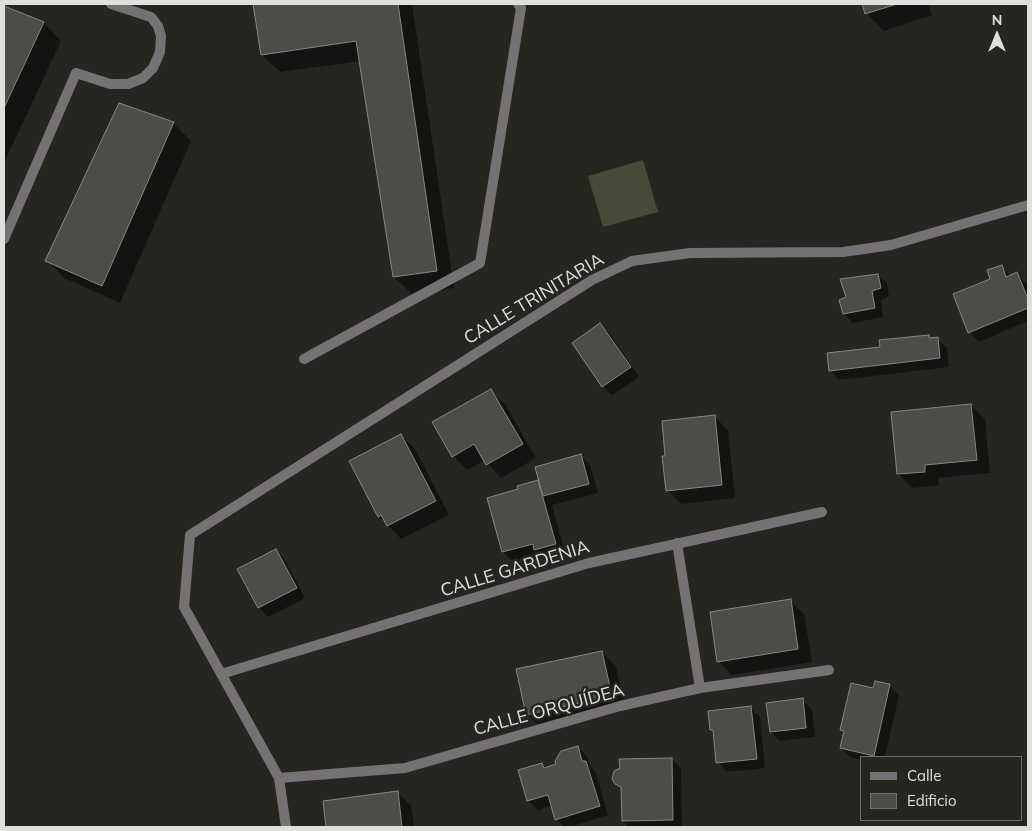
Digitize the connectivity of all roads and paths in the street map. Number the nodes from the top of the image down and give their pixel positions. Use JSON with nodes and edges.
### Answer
{"nodes":[{"id":1,"x":111,"y":4,"type":"edge"},
{"id":2,"x":518,"y":4,"type":"edge"},
{"id":3,"x":1028,"y":205,"type":"edge"},
{"id":4,"x":4,"y":239,"type":"edge"},
{"id":5,"x":304,"y":358,"type":"dead end"},
{"id":6,"x":822,"y":512,"type":"dead end"},
{"id":7,"x":677,"y":543,"type":"junction"},
{"id":8,"x":829,"y":670,"type":"dead end"},
{"id":9,"x":221,"y":674,"type":"junction"},
{"id":10,"x":700,"y":688,"type":"junction"},
{"id":11,"x":278,"y":778,"type":"junction"},
{"id":12,"x":286,"y":827,"type":"edge"}],
"edges":[{"from":1,"to":4,"type":"street"},
{"from":2,"to":5,"type":"street"},
{"from":3,"to":9,"type":"street","name":"CALLE TRINITARIA"},
{"from":6,"to":7,"type":"street","name":"CALLE GARDENIA"},
{"from":7,"to":9,"type":"street","name":"CALLE GARDENIA"},
{"from":7,"to":10,"type":"street"},
{"from":8,"to":10,"type":"street","name":"CALLE ORQUÍDEA"},
{"from":9,"to":11,"type":"street"},
{"from":10,"to":11,"type":"street","name":"CALLE ORQUÍDEA"},
{"from":11,"to":12,"type":"street"}]}
